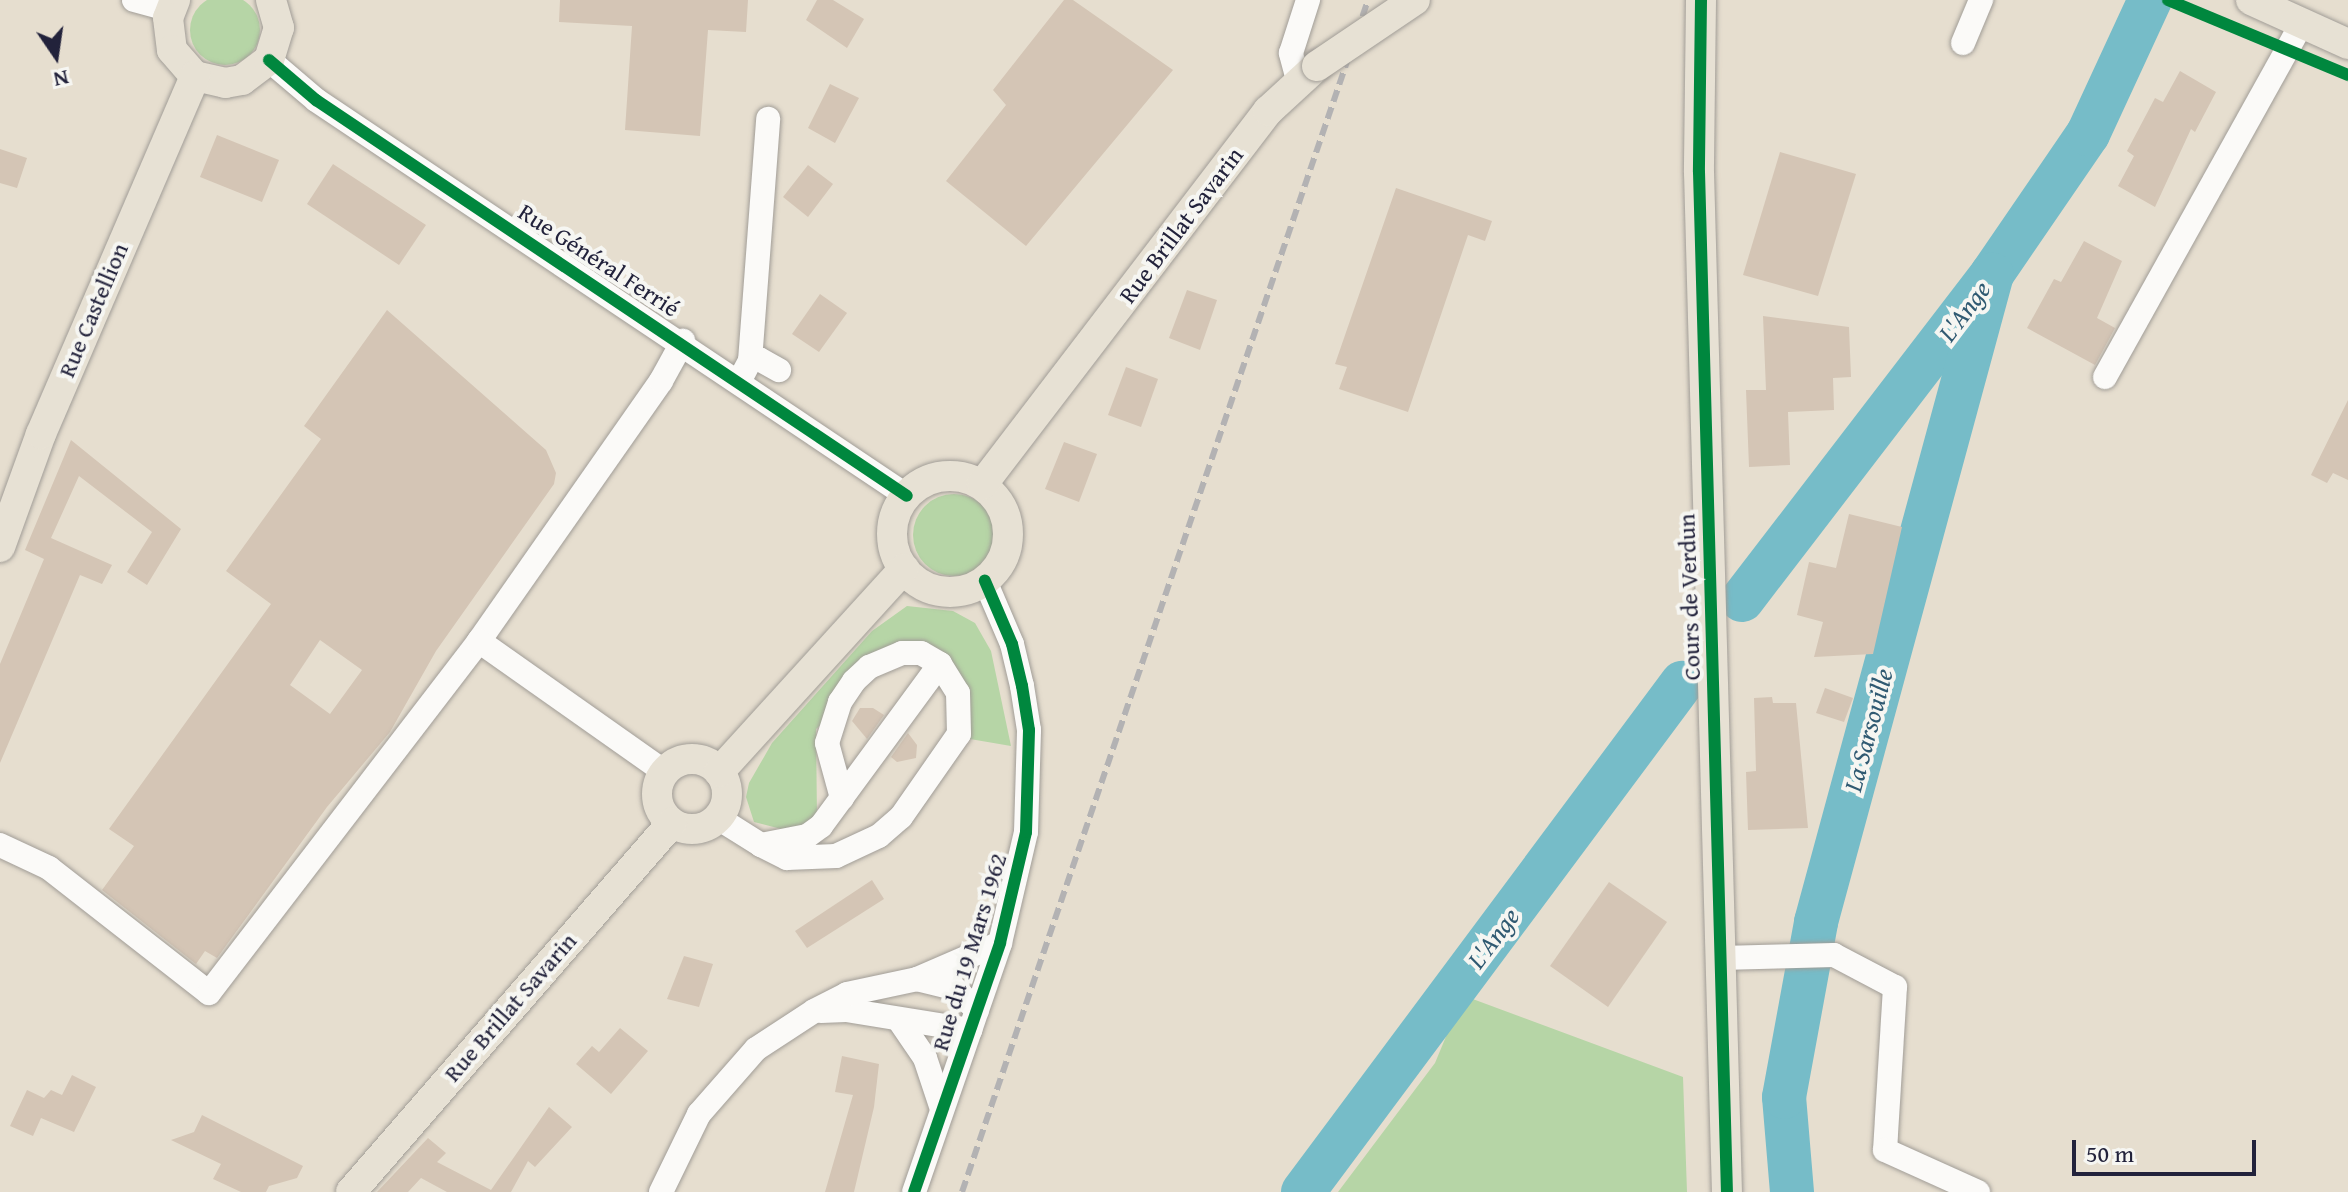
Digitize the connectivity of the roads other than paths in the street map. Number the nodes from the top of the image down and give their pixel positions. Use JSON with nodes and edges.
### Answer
{"nodes":[{"id":1,"x":134,"y":0,"type":"edge"},
{"id":2,"x":271,"y":0,"type":"edge"},
{"id":3,"x":1308,"y":0,"type":"edge"},
{"id":4,"x":1415,"y":0,"type":"edge"},
{"id":5,"x":1701,"y":0,"type":"edge"},
{"id":6,"x":1981,"y":0,"type":"edge"},
{"id":7,"x":2251,"y":0,"type":"edge"},
{"id":8,"x":173,"y":5,"type":"edge"},
{"id":9,"x":2302,"y":23,"type":"junction"},
{"id":10,"x":1963,"y":43,"type":"dead end"},
{"id":11,"x":2348,"y":44,"type":"edge"},
{"id":12,"x":269,"y":60,"type":"junction"},
{"id":13,"x":1307,"y":73,"type":"junction"},
{"id":14,"x":195,"y":76,"type":"junction"},
{"id":15,"x":768,"y":119,"type":"dead end"},
{"id":16,"x":683,"y":341,"type":"junction"},
{"id":17,"x":745,"y":370,"type":"junction"},
{"id":18,"x":779,"y":370,"type":"dead end"},
{"id":19,"x":2105,"y":377,"type":"dead end"},
{"id":20,"x":982,"y":485,"type":"junction"},
{"id":21,"x":907,"y":496,"type":"junction"},
{"id":22,"x":0,"y":547,"type":"edge"},
{"id":23,"x":904,"y":569,"type":"junction"},
{"id":24,"x":985,"y":581,"type":"junction"},
{"id":25,"x":479,"y":641,"type":"junction"},
{"id":26,"x":940,"y":664,"type":"junction"},
{"id":27,"x":665,"y":772,"type":"junction"},
{"id":28,"x":719,"y":772,"type":"junction"},
{"id":29,"x":842,"y":798,"type":"junction"},
{"id":30,"x":718,"y":818,"type":"junction"},
{"id":31,"x":672,"y":823,"type":"junction"},
{"id":32,"x":0,"y":845,"type":"edge"},
{"id":33,"x":761,"y":845,"type":"junction"},
{"id":34,"x":1000,"y":943,"type":"junction"},
{"id":35,"x":1721,"y":958,"type":"junction"},
{"id":36,"x":917,"y":979,"type":"junction"},
{"id":37,"x":814,"y":1011,"type":"junction"},
{"id":38,"x":899,"y":1020,"type":"junction"},
{"id":39,"x":973,"y":1020,"type":"junction"},
{"id":40,"x":942,"y":1109,"type":"junction"},
{"id":41,"x":351,"y":1192,"type":"edge"},
{"id":42,"x":661,"y":1192,"type":"edge"},
{"id":43,"x":914,"y":1192,"type":"edge"},
{"id":44,"x":1727,"y":1192,"type":"edge"},
{"id":45,"x":1978,"y":1192,"type":"edge"}],
"edges":[{"from":1,"to":8,"type":"street"},
{"from":2,"to":12,"type":"main road"},
{"from":3,"to":13,"type":"street"},
{"from":4,"to":13,"type":"main road","name":"Rue Brillat Savarin","bridge":true},
{"from":5,"to":35,"type":"main road","name":"Cours de Verdun"},
{"from":6,"to":10,"type":"street"},
{"from":7,"to":9,"type":"main road"},
{"from":8,"to":14,"type":"main road"},
{"from":9,"to":11,"type":"main road"},
{"from":9,"to":19,"type":"street"},
{"from":12,"to":14,"type":"main road"},
{"from":12,"to":16,"type":"street","name":"Rue Général Ferrié"},
{"from":13,"to":20,"type":"main road","name":"Rue Brillat Savarin"},
{"from":14,"to":22,"type":"main road","name":"Rue Castellion"},
{"from":15,"to":17,"type":"street"},
{"from":16,"to":17,"type":"street","name":"Rue Général Ferrié"},
{"from":16,"to":25,"type":"street"},
{"from":17,"to":18,"type":"street"},
{"from":17,"to":21,"type":"street","name":"Rue Général Ferrié"},
{"from":20,"to":21,"type":"main road"},
{"from":20,"to":24,"type":"main road"},
{"from":21,"to":23,"type":"main road"},
{"from":23,"to":24,"type":"main road"},
{"from":23,"to":28,"type":"main road"},
{"from":24,"to":34,"type":"street","name":"Rue du 19 Mars 1962"},
{"from":25,"to":27,"type":"street"},
{"from":25,"to":32,"type":"street"},
{"from":26,"to":29,"type":"street"},
{"from":26,"to":29,"type":"street"},
{"from":26,"to":33,"type":"street"},
{"from":27,"to":28,"type":"main road"},
{"from":27,"to":31,"type":"main road"},
{"from":28,"to":30,"type":"main road"},
{"from":29,"to":33,"type":"street"},
{"from":30,"to":31,"type":"main road"},
{"from":30,"to":33,"type":"street"},
{"from":31,"to":41,"type":"main road","name":"Rue Brillat Savarin"},
{"from":34,"to":36,"type":"street"},
{"from":34,"to":39,"type":"street","name":"Rue du 19 Mars 1962"},
{"from":35,"to":44,"type":"main road","name":"Cours de Verdun"},
{"from":35,"to":45,"type":"street"},
{"from":36,"to":37,"type":"street"},
{"from":36,"to":39,"type":"street"},
{"from":37,"to":38,"type":"street"},
{"from":37,"to":42,"type":"street"},
{"from":38,"to":39,"type":"street"},
{"from":38,"to":40,"type":"street"},
{"from":39,"to":40,"type":"street","name":"Rue du 19 Mars 1962"},
{"from":40,"to":43,"type":"street","name":"Rue du 19 Mars 1962"}]}
